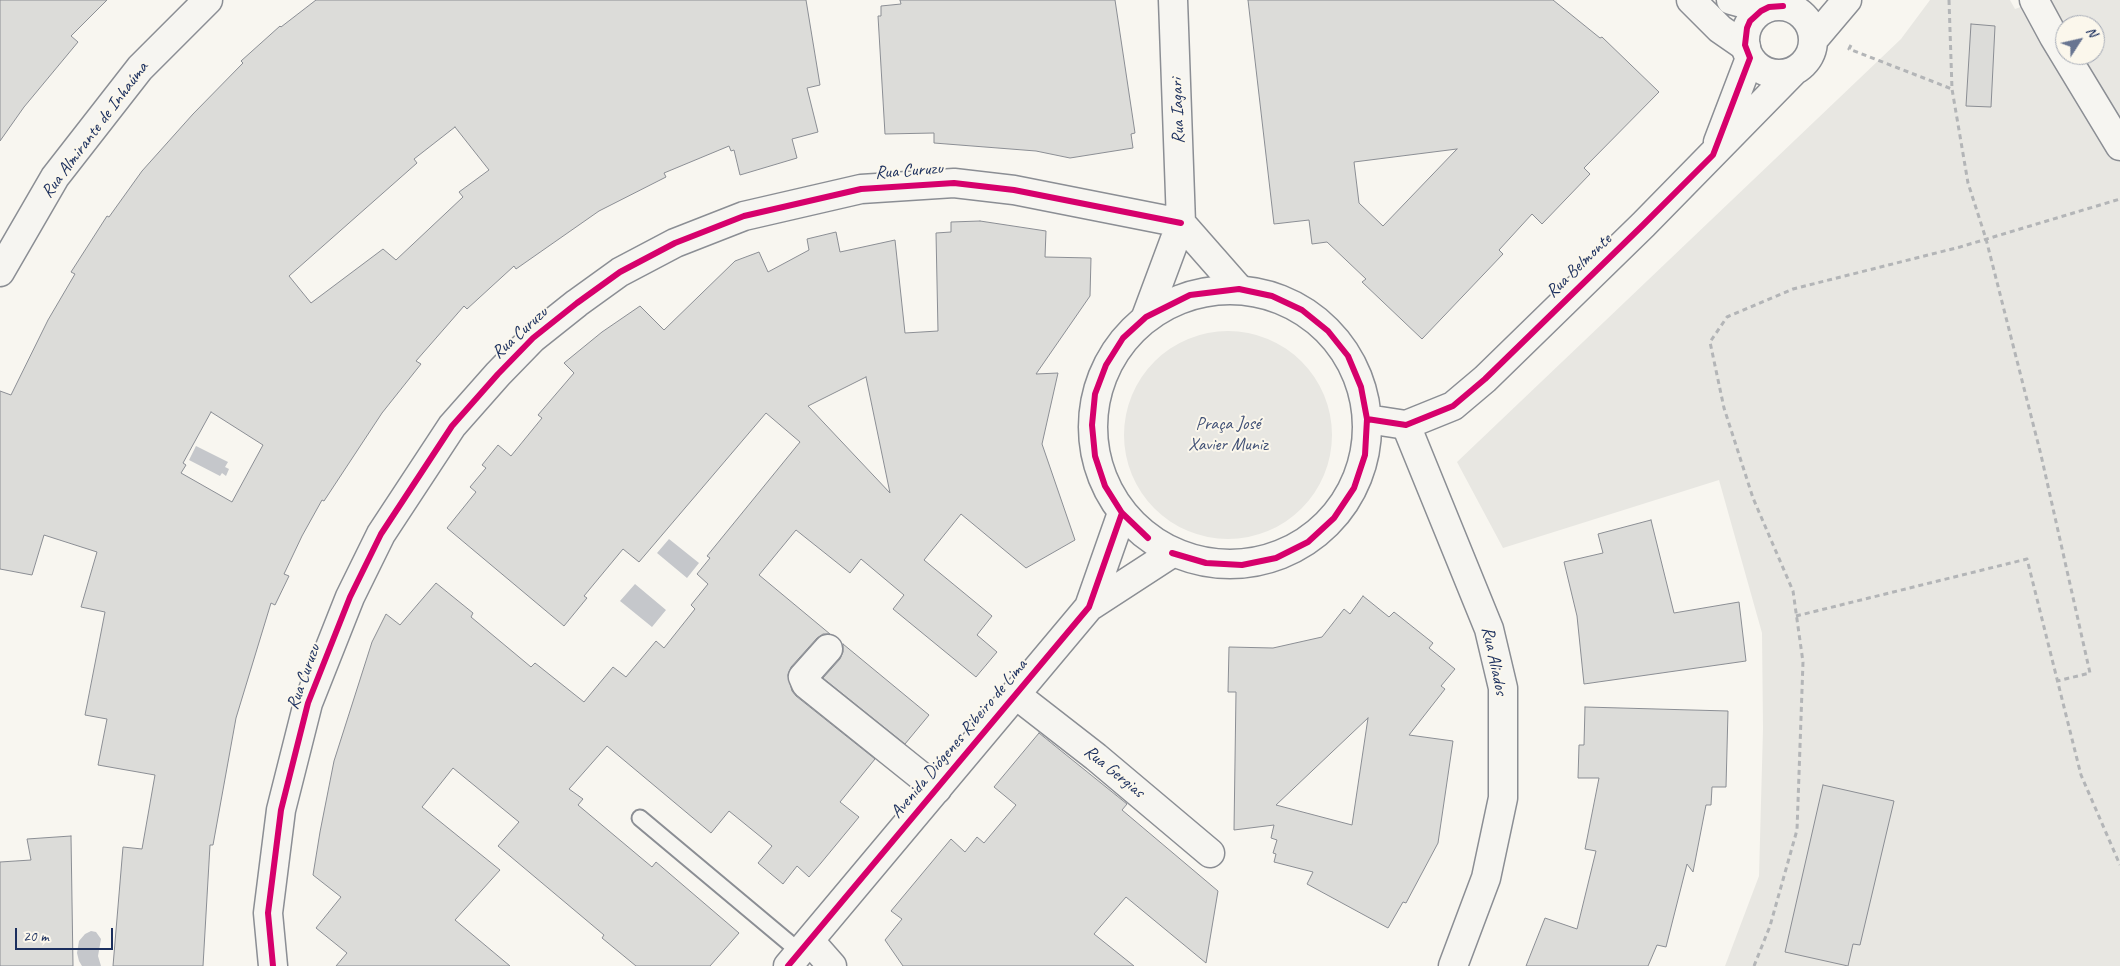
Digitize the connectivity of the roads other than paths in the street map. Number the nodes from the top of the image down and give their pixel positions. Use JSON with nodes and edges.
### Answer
{"nodes":[{"id":1,"x":208,"y":0,"type":"edge"},
{"id":2,"x":1173,"y":0,"type":"edge"},
{"id":3,"x":1691,"y":0,"type":"edge"},
{"id":4,"x":1731,"y":0,"type":"edge"},
{"id":5,"x":2034,"y":0,"type":"edge"},
{"id":6,"x":1771,"y":6,"type":"edge"},
{"id":7,"x":1842,"y":6,"type":"edge"},
{"id":8,"x":1814,"y":39,"type":"junction"},
{"id":9,"x":1748,"y":53,"type":"junction"},
{"id":10,"x":1792,"y":72,"type":"junction"},
{"id":11,"x":2120,"y":146,"type":"edge"},
{"id":12,"x":1713,"y":156,"type":"junction"},
{"id":13,"x":1181,"y":223,"type":"junction"},
{"id":14,"x":0,"y":272,"type":"edge"},
{"id":15,"x":1239,"y":290,"type":"junction"},
{"id":16,"x":1146,"y":317,"type":"junction"},
{"id":17,"x":1367,"y":419,"type":"junction"},
{"id":18,"x":1406,"y":425,"type":"junction"},
{"id":19,"x":1122,"y":513,"type":"junction"},
{"id":20,"x":1172,"y":553,"type":"junction"},
{"id":21,"x":1089,"y":607,"type":"junction"},
{"id":22,"x":828,"y":648,"type":"dead end"},
{"id":23,"x":1015,"y":694,"type":"junction"},
{"id":24,"x":938,"y":789,"type":"junction"},
{"id":25,"x":640,"y":818,"type":"dead end"},
{"id":26,"x":1210,"y":853,"type":"dead end"},
{"id":27,"x":799,"y":953,"type":"edge"},
{"id":28,"x":274,"y":966,"type":"edge"},
{"id":29,"x":832,"y":966,"type":"edge"},
{"id":30,"x":1453,"y":966,"type":"edge"}],
"edges":[{"from":1,"to":14,"type":"street","name":"Rua Almirante de Inhaúma"},
{"from":2,"to":13,"type":"street","name":"Rua Iagari"},
{"from":3,"to":9,"type":"street"},
{"from":4,"to":6,"type":"street"},
{"from":5,"to":11,"type":"street"},
{"from":6,"to":8,"type":"street"},
{"from":6,"to":9,"type":"street"},
{"from":7,"to":8,"type":"street"},
{"from":8,"to":10,"type":"street"},
{"from":9,"to":10,"type":"street"},
{"from":9,"to":12,"type":"street","name":"Rua Belmonte"},
{"from":10,"to":12,"type":"street","name":"Rua Belmonte"},
{"from":12,"to":18,"type":"street","name":"Rua Belmonte"},
{"from":13,"to":15,"type":"street"},
{"from":13,"to":16,"type":"street","name":"Rua Iagari"},
{"from":13,"to":28,"type":"street","name":"Rua Curuzu"},
{"from":15,"to":16,"type":"street"},
{"from":15,"to":17,"type":"street"},
{"from":16,"to":19,"type":"street"},
{"from":17,"to":18,"type":"street"},
{"from":17,"to":20,"type":"street"},
{"from":18,"to":30,"type":"street","name":"Rua Aliados"},
{"from":19,"to":20,"type":"street"},
{"from":19,"to":21,"type":"street","name":"Avenida Diógenes Ribeiro de Lima"},
{"from":20,"to":21,"type":"street","name":"Avenida Diógenes Ribeiro de Lima"},
{"from":21,"to":23,"type":"street","name":"Avenida Diógenes Ribeiro de Lima"},
{"from":22,"to":24,"type":"street"},
{"from":23,"to":24,"type":"street","name":"Avenida Diógenes Ribeiro de Lima"},
{"from":23,"to":26,"type":"street","name":"Rua Gergias"},
{"from":24,"to":27,"type":"street","name":"Avenida Diógenes Ribeiro de Lima"},
{"from":25,"to":27,"type":"lane"},
{"from":27,"to":29,"type":"street"}]}
